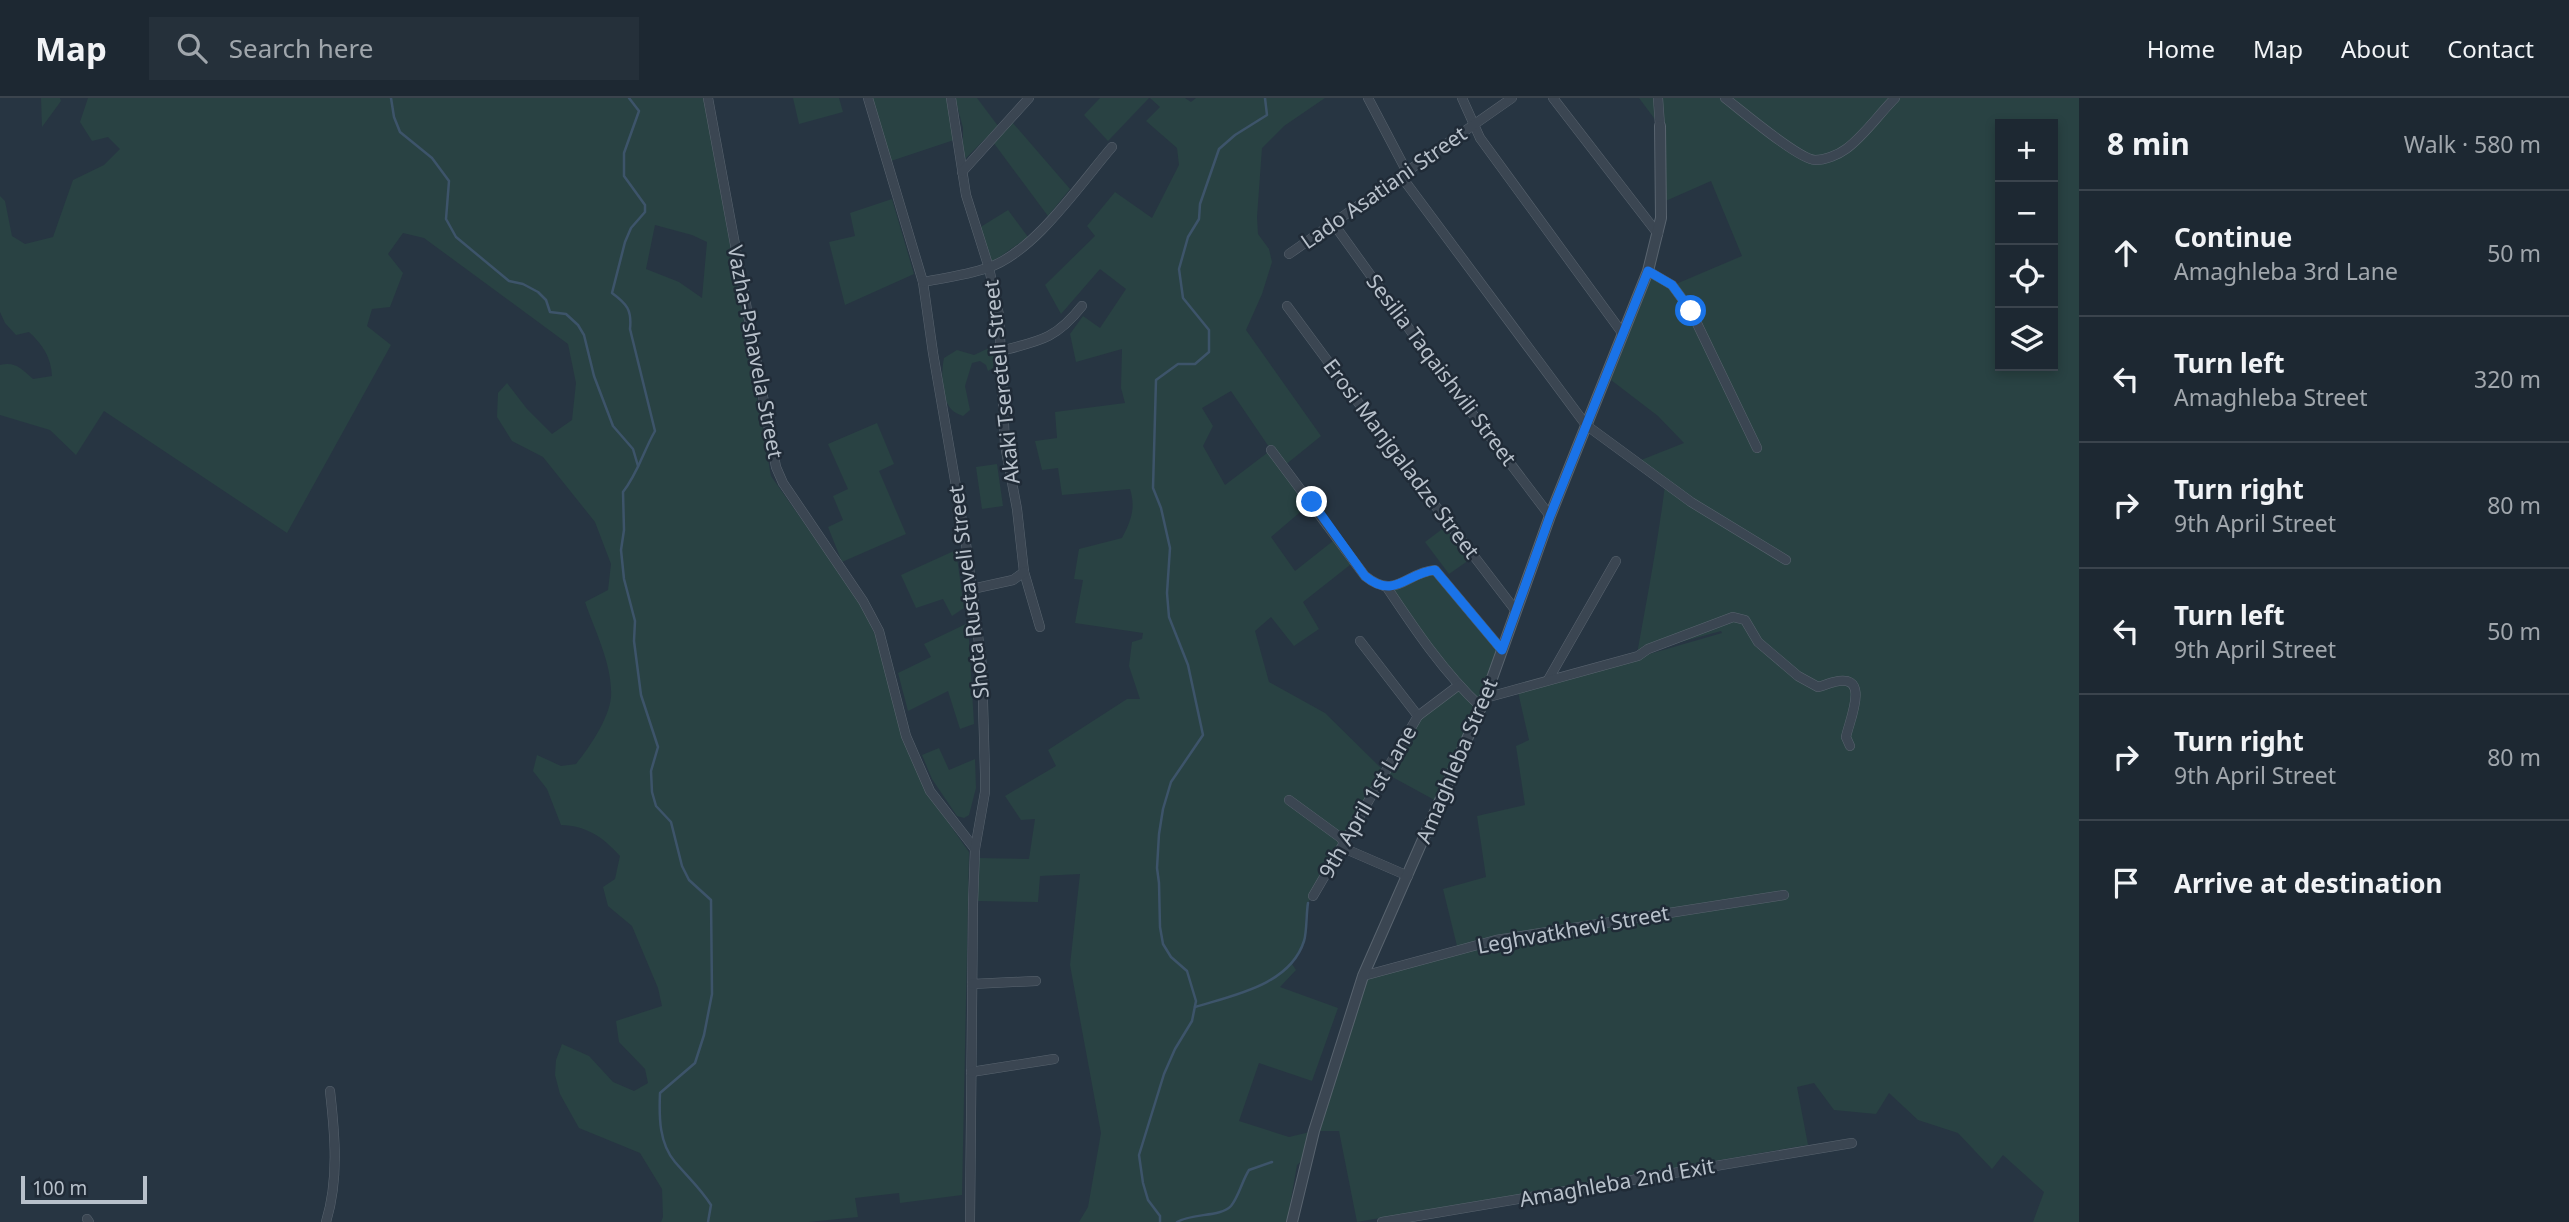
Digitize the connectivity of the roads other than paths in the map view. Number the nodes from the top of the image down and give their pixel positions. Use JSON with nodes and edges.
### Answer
{"nodes":[{"id":1,"x":708,"y":98,"type":"edge"},
{"id":2,"x":868,"y":98,"type":"edge"},
{"id":3,"x":951,"y":98,"type":"edge"},
{"id":4,"x":1029,"y":98,"type":"edge"},
{"id":5,"x":1368,"y":98,"type":"edge"},
{"id":6,"x":1462,"y":98,"type":"edge"},
{"id":7,"x":1512,"y":98,"type":"edge"},
{"id":8,"x":1553,"y":98,"type":"edge"},
{"id":9,"x":1658,"y":98,"type":"edge"},
{"id":10,"x":1726,"y":98,"type":"edge"},
{"id":11,"x":1895,"y":98,"type":"edge"},
{"id":12,"x":1474,"y":124,"type":"junction"},
{"id":13,"x":1660,"y":126,"type":"joint"},
{"id":14,"x":1112,"y":147,"type":"dead end"},
{"id":15,"x":962,"y":172,"type":"junction"},
{"id":16,"x":1404,"y":174,"type":"junction"},
{"id":17,"x":1333,"y":223,"type":"junction"},
{"id":18,"x":1658,"y":234,"type":"junction"},
{"id":19,"x":1289,"y":254,"type":"dead end"},
{"id":20,"x":989,"y":268,"type":"junction"},
{"id":21,"x":1648,"y":271,"type":"junction"},
{"id":22,"x":923,"y":282,"type":"junction"},
{"id":23,"x":1082,"y":306,"type":"dead end"},
{"id":24,"x":1287,"y":306,"type":"dead end"},
{"id":25,"x":1623,"y":334,"type":"junction"},
{"id":26,"x":1000,"y":351,"type":"junction"},
{"id":27,"x":1587,"y":425,"type":"junction"},
{"id":28,"x":1757,"y":448,"type":"dead end"},
{"id":29,"x":1271,"y":450,"type":"dead end"},
{"id":30,"x":1550,"y":516,"type":"junction"},
{"id":31,"x":1786,"y":560,"type":"dead end"},
{"id":32,"x":1616,"y":561,"type":"dead end"},
{"id":33,"x":1024,"y":572,"type":"junction"},
{"id":34,"x":1386,"y":586,"type":"junction"},
{"id":35,"x":972,"y":589,"type":"junction"},
{"id":36,"x":1516,"y":611,"type":"junction"},
{"id":37,"x":1040,"y":627,"type":"dead end"},
{"id":38,"x":1360,"y":641,"type":"dead end"},
{"id":39,"x":1502,"y":650,"type":"junction"},
{"id":40,"x":1548,"y":680,"type":"junction"},
{"id":41,"x":1459,"y":685,"type":"junction"},
{"id":42,"x":1483,"y":703,"type":"junction"},
{"id":43,"x":1418,"y":716,"type":"junction"},
{"id":44,"x":1850,"y":746,"type":"dead end"},
{"id":45,"x":1289,"y":800,"type":"dead end"},
{"id":46,"x":1344,"y":843,"type":"junction"},
{"id":47,"x":975,"y":849,"type":"junction"},
{"id":48,"x":1408,"y":876,"type":"junction"},
{"id":49,"x":1784,"y":895,"type":"dead end"},
{"id":50,"x":1313,"y":896,"type":"dead end"},
{"id":51,"x":1363,"y":976,"type":"junction"},
{"id":52,"x":1036,"y":981,"type":"dead end"},
{"id":53,"x":972,"y":984,"type":"junction"},
{"id":54,"x":1054,"y":1059,"type":"dead end"},
{"id":55,"x":971,"y":1072,"type":"junction"},
{"id":56,"x":330,"y":1091,"type":"dead end"},
{"id":57,"x":1852,"y":1143,"type":"dead end"},
{"id":58,"x":326,"y":1222,"type":"edge"},
{"id":59,"x":970,"y":1222,"type":"edge"},
{"id":60,"x":1292,"y":1222,"type":"edge"},
{"id":61,"x":1382,"y":1222,"type":"edge"}],
"edges":[{"from":1,"to":47,"type":"street","name":"Vazha-Pshavela Street"},
{"from":2,"to":22,"type":"street","name":"Shota Rustaveli Street"},
{"from":3,"to":15,"type":"street","name":"Akaki Tsereteli Street"},
{"from":4,"to":15,"type":"street"},
{"from":5,"to":16,"type":"street"},
{"from":6,"to":12,"type":"street"},
{"from":7,"to":12,"type":"street","name":"Lado Asatiani Street"},
{"from":8,"to":18,"type":"street"},
{"from":9,"to":13,"type":"street","name":"Amaghleba Street"},
{"from":10,"to":11,"type":"street"},
{"from":12,"to":16,"type":"street","name":"Lado Asatiani Street"},
{"from":12,"to":25,"type":"street"},
{"from":13,"to":18,"type":"street","name":"Amaghleba Street"},
{"from":14,"to":20,"type":"street"},
{"from":15,"to":20,"type":"street","name":"Akaki Tsereteli Street"},
{"from":16,"to":17,"type":"street","name":"Lado Asatiani Street"},
{"from":16,"to":27,"type":"street"},
{"from":17,"to":19,"type":"street","name":"Lado Asatiani Street"},
{"from":17,"to":30,"type":"street","name":"Sesilia Taqaishvili Street"},
{"from":18,"to":21,"type":"street","name":"Amaghleba Street"},
{"from":20,"to":22,"type":"street"},
{"from":20,"to":26,"type":"street","name":"Akaki Tsereteli Street"},
{"from":21,"to":25,"type":"street","name":"Amaghleba Street"},
{"from":21,"to":28,"type":"street"},
{"from":22,"to":35,"type":"street","name":"Shota Rustaveli Street"},
{"from":23,"to":26,"type":"street"},
{"from":24,"to":36,"type":"street","name":"Erosi Manjgaladze Street"},
{"from":25,"to":27,"type":"street","name":"Amaghleba Street"},
{"from":26,"to":33,"type":"street","name":"Akaki Tsereteli Street"},
{"from":27,"to":30,"type":"street","name":"Amaghleba Street"},
{"from":27,"to":31,"type":"street"},
{"from":29,"to":34,"type":"street"},
{"from":30,"to":36,"type":"street","name":"Amaghleba Street"},
{"from":32,"to":40,"type":"street"},
{"from":33,"to":35,"type":"street"},
{"from":33,"to":37,"type":"street","name":"Akaki Tsereteli Street"},
{"from":34,"to":39,"type":"street"},
{"from":34,"to":41,"type":"street"},
{"from":35,"to":47,"type":"street","name":"Shota Rustaveli Street"},
{"from":36,"to":39,"type":"street","name":"Amaghleba Street"},
{"from":38,"to":43,"type":"street"},
{"from":39,"to":42,"type":"street","name":"Amaghleba Street"},
{"from":40,"to":42,"type":"street"},
{"from":40,"to":44,"type":"street"},
{"from":41,"to":42,"type":"street"},
{"from":41,"to":43,"type":"street","name":"9th April 1st Lane"},
{"from":42,"to":48,"type":"street","name":"Amaghleba Street"},
{"from":43,"to":46,"type":"street","name":"9th April 1st Lane"},
{"from":45,"to":46,"type":"street"},
{"from":46,"to":48,"type":"street"},
{"from":46,"to":50,"type":"street","name":"9th April 1st Lane"},
{"from":47,"to":53,"type":"street","name":"Shota Rustaveli Street"},
{"from":48,"to":51,"type":"street","name":"Amaghleba Street"},
{"from":49,"to":51,"type":"street","name":"Leghvatkhevi Street"},
{"from":51,"to":60,"type":"street","name":"Amaghleba Street"},
{"from":52,"to":53,"type":"street"},
{"from":53,"to":55,"type":"street","name":"Shota Rustaveli Street"},
{"from":54,"to":55,"type":"street"},
{"from":55,"to":59,"type":"street","name":"Shota Rustaveli Street"},
{"from":56,"to":58,"type":"street"},
{"from":57,"to":61,"type":"street","name":"Amaghleba 2nd Exit"}]}
